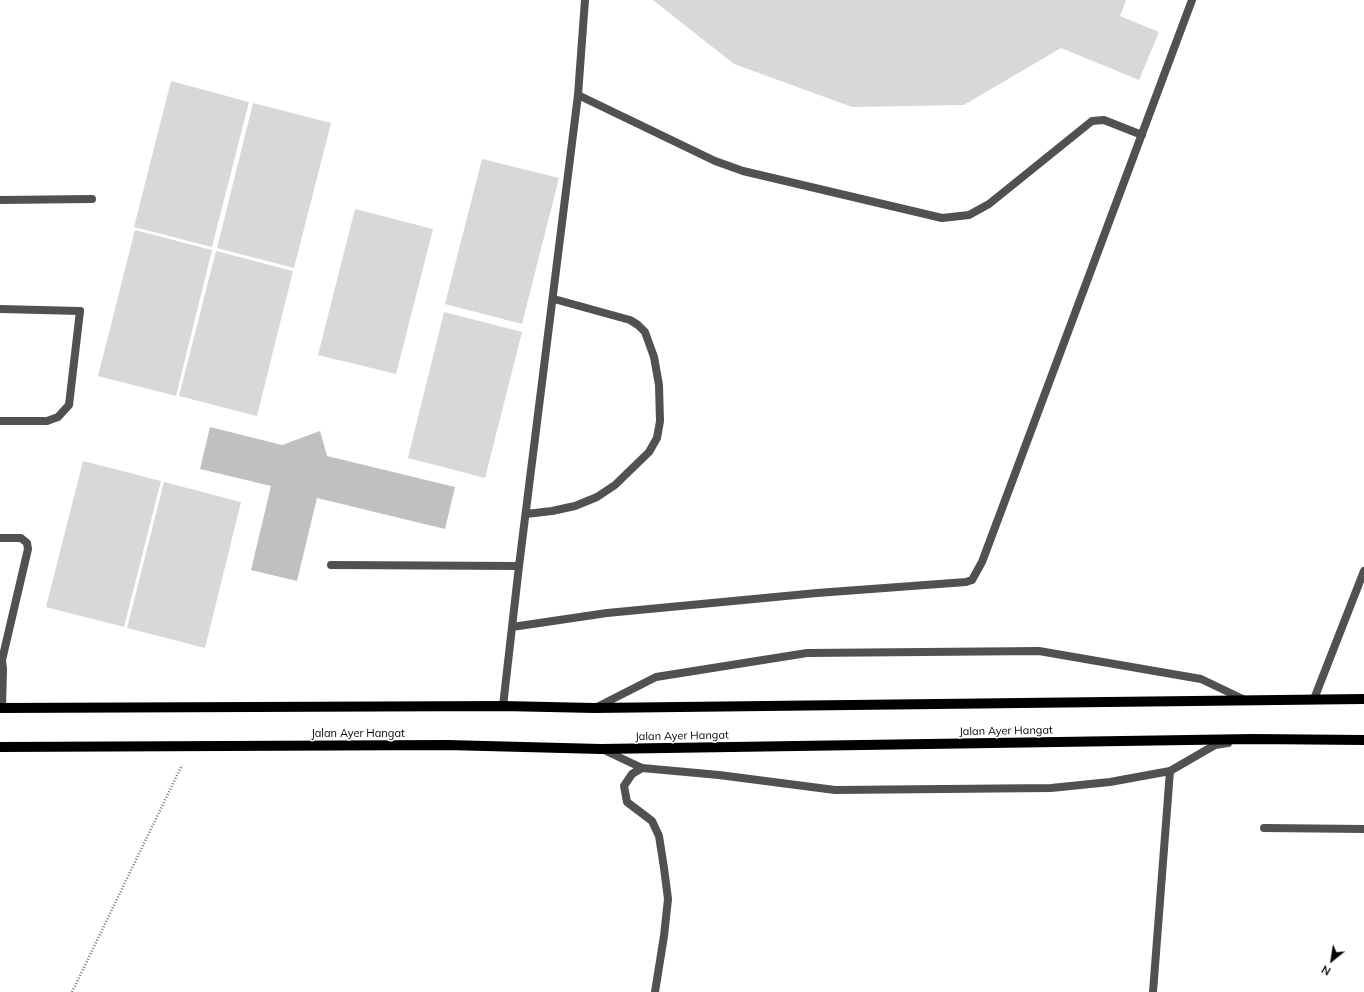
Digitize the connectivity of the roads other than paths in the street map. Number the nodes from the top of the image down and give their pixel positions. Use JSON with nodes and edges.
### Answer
{"nodes":[{"id":1,"x":585,"y":0,"type":"edge"},
{"id":2,"x":1192,"y":0,"type":"edge"},
{"id":3,"x":578,"y":95,"type":"junction"},
{"id":4,"x":1142,"y":135,"type":"junction"},
{"id":5,"x":92,"y":199,"type":"dead end"},
{"id":6,"x":0,"y":200,"type":"edge"},
{"id":7,"x":554,"y":299,"type":"junction"},
{"id":8,"x":0,"y":309,"type":"edge"},
{"id":9,"x":0,"y":421,"type":"edge"},
{"id":10,"x":526,"y":514,"type":"junction"},
{"id":11,"x":0,"y":538,"type":"edge"},
{"id":12,"x":331,"y":565,"type":"dead end"},
{"id":13,"x":519,"y":566,"type":"junction"},
{"id":14,"x":1364,"y":571,"type":"edge"},
{"id":15,"x":512,"y":627,"type":"junction"},
{"id":16,"x":1,"y":660,"type":"edge"},
{"id":17,"x":1364,"y":698,"type":"edge"},
{"id":18,"x":1314,"y":699,"type":"junction"},
{"id":19,"x":1246,"y":701,"type":"junction"},
{"id":20,"x":503,"y":706,"type":"junction"},
{"id":21,"x":1,"y":708,"type":"edge"},
{"id":22,"x":594,"y":708,"type":"junction"},
{"id":23,"x":1253,"y":739,"type":"junction"},
{"id":24,"x":1364,"y":740,"type":"edge"},
{"id":25,"x":0,"y":747,"type":"edge"},
{"id":26,"x":601,"y":749,"type":"junction"},
{"id":27,"x":642,"y":768,"type":"junction"},
{"id":28,"x":1170,"y":771,"type":"junction"},
{"id":29,"x":1264,"y":828,"type":"dead end"},
{"id":30,"x":1364,"y":830,"type":"edge"},
{"id":31,"x":655,"y":992,"type":"edge"},
{"id":32,"x":1153,"y":992,"type":"edge"}],
"edges":[{"from":1,"to":3,"type":"street"},
{"from":2,"to":4,"type":"street"},
{"from":3,"to":4,"type":"street"},
{"from":3,"to":7,"type":"street"},
{"from":4,"to":15,"type":"street"},
{"from":5,"to":6,"type":"street"},
{"from":7,"to":10,"type":"street"},
{"from":7,"to":10,"type":"street"},
{"from":8,"to":9,"type":"street"},
{"from":10,"to":13,"type":"street"},
{"from":11,"to":16,"type":"street"},
{"from":12,"to":13,"type":"street"},
{"from":13,"to":15,"type":"street"},
{"from":14,"to":18,"type":"street"},
{"from":15,"to":20,"type":"street"},
{"from":16,"to":21,"type":"street"},
{"from":17,"to":18,"type":"main road"},
{"from":18,"to":19,"type":"main road"},
{"from":19,"to":22,"type":"main road"},
{"from":19,"to":22,"type":"street"},
{"from":20,"to":21,"type":"main road"},
{"from":20,"to":22,"type":"main road"},
{"from":23,"to":24,"type":"main road","name":"Jalan Ayer Hangat"},
{"from":23,"to":26,"type":"main road","name":"Jalan Ayer Hangat"},
{"from":23,"to":28,"type":"street"},
{"from":25,"to":26,"type":"main road","name":"Jalan Ayer Hangat"},
{"from":26,"to":27,"type":"street"},
{"from":27,"to":28,"type":"street"},
{"from":27,"to":31,"type":"street"},
{"from":28,"to":32,"type":"street"},
{"from":29,"to":30,"type":"street"}]}
